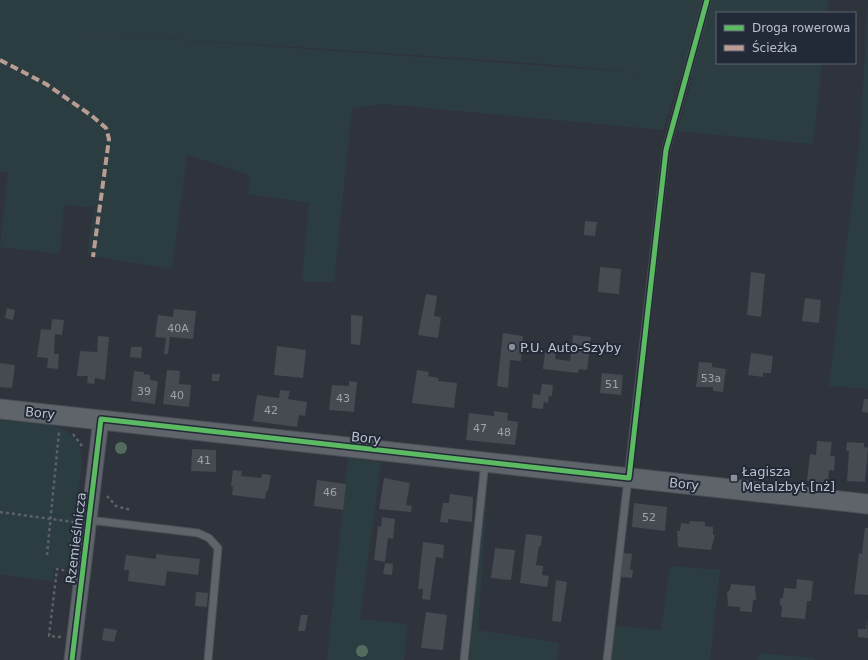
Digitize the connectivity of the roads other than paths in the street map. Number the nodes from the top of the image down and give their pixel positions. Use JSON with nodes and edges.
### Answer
{"nodes":[{"id":1,"x":707,"y":0,"type":"edge"},
{"id":2,"x":0,"y":409,"type":"edge"},
{"id":3,"x":101,"y":419,"type":"junction"},
{"id":4,"x":485,"y":462,"type":"junction"},
{"id":5,"x":629,"y":478,"type":"junction"},
{"id":6,"x":868,"y":504,"type":"edge"},
{"id":7,"x":83,"y":518,"type":"junction"},
{"id":8,"x":72,"y":660,"type":"edge"},
{"id":9,"x":208,"y":660,"type":"edge"},
{"id":10,"x":464,"y":660,"type":"edge"},
{"id":11,"x":607,"y":660,"type":"edge"}],
"edges":[{"from":1,"to":5,"type":"lane"},
{"from":2,"to":3,"type":"street","name":"Bory"},
{"from":3,"to":4,"type":"street","name":"Bory"},
{"from":3,"to":7,"type":"street","name":"Rzemieślnicza"},
{"from":4,"to":5,"type":"street","name":"Bory"},
{"from":4,"to":10,"type":"lane"},
{"from":5,"to":6,"type":"street","name":"Bory"},
{"from":5,"to":11,"type":"lane"},
{"from":7,"to":8,"type":"street","name":"Rzemieślnicza"},
{"from":7,"to":9,"type":"lane"}]}
